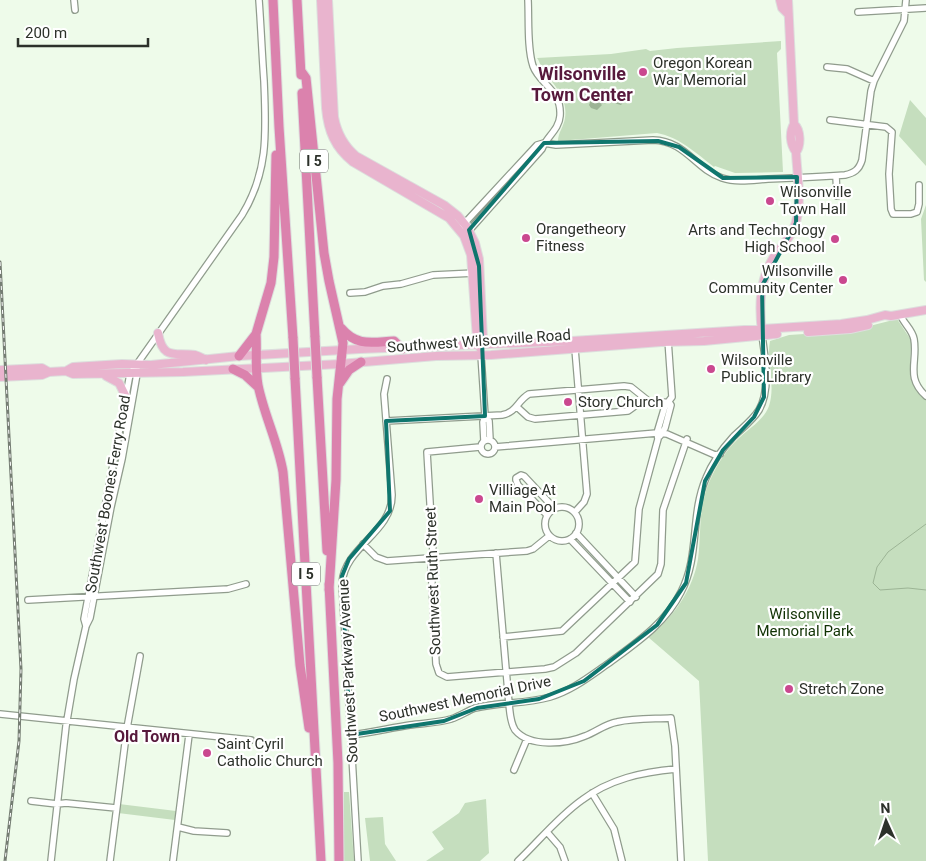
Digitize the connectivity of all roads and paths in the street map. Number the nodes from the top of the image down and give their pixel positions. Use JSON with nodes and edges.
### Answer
{"nodes":[{"id":1,"x":74,"y":0,"type":"edge"},
{"id":2,"x":259,"y":0,"type":"edge"},
{"id":3,"x":273,"y":0,"type":"edge"},
{"id":4,"x":297,"y":0,"type":"edge"},
{"id":5,"x":320,"y":0,"type":"edge"},
{"id":6,"x":328,"y":0,"type":"edge"},
{"id":7,"x":528,"y":0,"type":"edge"},
{"id":8,"x":780,"y":0,"type":"edge"},
{"id":9,"x":788,"y":0,"type":"edge"},
{"id":10,"x":906,"y":0,"type":"edge"},
{"id":11,"x":926,"y":8,"type":"edge"},
{"id":12,"x":75,"y":10,"type":"dead end"},
{"id":13,"x":906,"y":10,"type":"junction"},
{"id":14,"x":858,"y":12,"type":"dead end"},
{"id":15,"x":788,"y":14,"type":"junction"},
{"id":16,"x":827,"y":66,"type":"dead end"},
{"id":17,"x":301,"y":71,"type":"junction"},
{"id":18,"x":874,"y":80,"type":"junction"},
{"id":19,"x":830,"y":120,"type":"dead end"},
{"id":20,"x":866,"y":126,"type":"junction"},
{"id":21,"x":279,"y":127,"type":"junction"},
{"id":22,"x":544,"y":142,"type":"junction"},
{"id":23,"x":836,"y":176,"type":"junction"},
{"id":24,"x":797,"y":178,"type":"junction"},
{"id":25,"x":919,"y":185,"type":"dead end"},
{"id":26,"x":838,"y":196,"type":"dead end"},
{"id":27,"x":464,"y":230,"type":"junction"},
{"id":28,"x":476,"y":273,"type":"junction"},
{"id":29,"x":350,"y":293,"type":"dead end"},
{"id":30,"x":924,"y":311,"type":"edge"},
{"id":31,"x":900,"y":314,"type":"junction"},
{"id":32,"x":340,"y":326,"type":"junction"},
{"id":33,"x":762,"y":332,"type":"junction"},
{"id":34,"x":158,"y":333,"type":"junction"},
{"id":35,"x":256,"y":334,"type":"junction"},
{"id":36,"x":668,"y":339,"type":"junction"},
{"id":37,"x":480,"y":345,"type":"junction"},
{"id":38,"x":402,"y":349,"type":"junction"},
{"id":39,"x":575,"y":349,"type":"junction"},
{"id":40,"x":342,"y":350,"type":"junction"},
{"id":41,"x":257,"y":355,"type":"junction"},
{"id":42,"x":481,"y":355,"type":"junction"},
{"id":43,"x":240,"y":356,"type":"junction"},
{"id":44,"x":206,"y":360,"type":"junction"},
{"id":45,"x":361,"y":362,"type":"junction"},
{"id":46,"x":136,"y":364,"type":"junction"},
{"id":47,"x":340,"y":364,"type":"junction"},
{"id":48,"x":256,"y":367,"type":"junction"},
{"id":49,"x":232,"y":369,"type":"junction"},
{"id":50,"x":0,"y":370,"type":"edge"},
{"id":51,"x":67,"y":371,"type":"junction"},
{"id":52,"x":49,"y":372,"type":"junction"},
{"id":53,"x":101,"y":374,"type":"junction"},
{"id":54,"x":134,"y":374,"type":"junction"},
{"id":55,"x":0,"y":377,"type":"edge"},
{"id":56,"x":387,"y":379,"type":"dead end"},
{"id":57,"x":258,"y":387,"type":"junction"},
{"id":58,"x":338,"y":387,"type":"junction"},
{"id":59,"x":579,"y":390,"type":"junction"},
{"id":60,"x":642,"y":396,"type":"junction"},
{"id":61,"x":926,"y":396,"type":"edge"},
{"id":62,"x":126,"y":397,"type":"junction"},
{"id":63,"x":669,"y":402,"type":"junction"},
{"id":64,"x":516,"y":407,"type":"junction"},
{"id":65,"x":581,"y":415,"type":"junction"},
{"id":66,"x":485,"y":416,"type":"junction"},
{"id":67,"x":386,"y":421,"type":"junction"},
{"id":68,"x":658,"y":433,"type":"junction"},
{"id":69,"x":487,"y":440,"type":"junction"},
{"id":70,"x":583,"y":440,"type":"junction"},
{"id":71,"x":686,"y":441,"type":"junction"},
{"id":72,"x":480,"y":447,"type":"junction"},
{"id":73,"x":495,"y":447,"type":"junction"},
{"id":74,"x":720,"y":454,"type":"junction"},
{"id":75,"x":554,"y":508,"type":"junction"},
{"id":76,"x":574,"y":512,"type":"junction"},
{"id":77,"x":547,"y":515,"type":"junction"},
{"id":78,"x":576,"y":533,"type":"junction"},
{"id":79,"x":549,"y":536,"type":"junction"},
{"id":80,"x":570,"y":539,"type":"junction"},
{"id":81,"x":363,"y":544,"type":"junction"},
{"id":82,"x":496,"y":553,"type":"junction"},
{"id":83,"x":432,"y":558,"type":"junction"},
{"id":84,"x":619,"y":579,"type":"junction"},
{"id":85,"x":246,"y":584,"type":"dead end"},
{"id":86,"x":613,"y":585,"type":"junction"},
{"id":87,"x":329,"y":590,"type":"junction"},
{"id":88,"x":92,"y":597,"type":"junction"},
{"id":89,"x":636,"y":597,"type":"junction"},
{"id":90,"x":28,"y":600,"type":"dead end"},
{"id":91,"x":630,"y":602,"type":"junction"},
{"id":92,"x":503,"y":637,"type":"junction"},
{"id":93,"x":140,"y":656,"type":"dead end"},
{"id":94,"x":506,"y":672,"type":"junction"},
{"id":95,"x":509,"y":704,"type":"junction"},
{"id":96,"x":0,"y":714,"type":"edge"},
{"id":97,"x":66,"y":721,"type":"junction"},
{"id":98,"x":127,"y":728,"type":"junction"},
{"id":99,"x":189,"y":735,"type":"junction"},
{"id":100,"x":350,"y":735,"type":"junction"},
{"id":101,"x":527,"y":739,"type":"junction"},
{"id":102,"x":251,"y":740,"type":"dead end"},
{"id":103,"x":676,"y":769,"type":"junction"},
{"id":104,"x":316,"y":770,"type":"junction"},
{"id":105,"x":514,"y":770,"type":"dead end"},
{"id":106,"x":592,"y":793,"type":"junction"},
{"id":107,"x":31,"y":801,"type":"dead end"},
{"id":108,"x":57,"y":804,"type":"junction"},
{"id":109,"x":116,"y":808,"type":"junction"},
{"id":110,"x":178,"y":827,"type":"junction"},
{"id":111,"x":547,"y":832,"type":"junction"},
{"id":112,"x":227,"y":833,"type":"dead end"},
{"id":113,"x":51,"y":861,"type":"edge"},
{"id":114,"x":110,"y":861,"type":"edge"},
{"id":115,"x":173,"y":861,"type":"edge"},
{"id":116,"x":321,"y":861,"type":"edge"},
{"id":117,"x":339,"y":861,"type":"edge"},
{"id":118,"x":358,"y":861,"type":"edge"},
{"id":119,"x":518,"y":861,"type":"edge"},
{"id":120,"x":565,"y":861,"type":"edge"},
{"id":121,"x":622,"y":861,"type":"edge"},
{"id":122,"x":681,"y":861,"type":"edge"}],
"edges":[{"from":1,"to":12,"type":"street"},
{"from":2,"to":34,"type":"street","name":"Southwest Boones Ferry Road"},
{"from":3,"to":21,"type":"highway","number":"I 5"},
{"from":4,"to":17,"type":"highway","number":"I 5"},
{"from":5,"to":27,"type":"main road"},
{"from":6,"to":27,"type":"main road"},
{"from":7,"to":22,"type":"street"},
{"from":8,"to":15,"type":"main road"},
{"from":9,"to":15,"type":"main road"},
{"from":10,"to":13,"type":"street"},
{"from":11,"to":13,"type":"street"},
{"from":13,"to":14,"type":"street"},
{"from":13,"to":18,"type":"street"},
{"from":15,"to":24,"type":"main road"},
{"from":16,"to":18,"type":"street"},
{"from":17,"to":32,"type":"highway","number":"I 5"},
{"from":17,"to":87,"type":"highway","number":"I 5","bridge":true},
{"from":18,"to":20,"type":"street"},
{"from":19,"to":20,"type":"street"},
{"from":20,"to":23,"type":"street"},
{"from":20,"to":25,"type":"street"},
{"from":21,"to":35,"type":"highway","number":"I 5"},
{"from":21,"to":104,"type":"highway","number":"I 5","bridge":true},
{"from":22,"to":24,"type":"street"},
{"from":22,"to":27,"type":"street"},
{"from":23,"to":24,"type":"street"},
{"from":23,"to":26,"type":"street"},
{"from":24,"to":33,"type":"main road"},
{"from":27,"to":28,"type":"main road"},
{"from":28,"to":29,"type":"street"},
{"from":28,"to":37,"type":"main road"},
{"from":30,"to":31,"type":"main road","name":"Southwest Wilsonville Road"},
{"from":31,"to":33,"type":"main road","name":"Southwest Wilsonville Road"},
{"from":31,"to":61,"type":"street"},
{"from":32,"to":38,"type":"highway"},
{"from":32,"to":40,"type":"highway","number":"I 5"},
{"from":33,"to":36,"type":"main road","name":"Southwest Wilsonville Road"},
{"from":33,"to":74,"type":"street","name":"Southwest Memorial Drive"},
{"from":34,"to":44,"type":"main road"},
{"from":34,"to":46,"type":"street","name":"Southwest Boones Ferry Road"},
{"from":35,"to":41,"type":"highway","number":"I 5"},
{"from":35,"to":43,"type":"highway","number":"I 5"},
{"from":36,"to":37,"type":"main road","name":"Southwest Wilsonville Road"},
{"from":36,"to":39,"type":"main road","name":"Southwest Wilsonville Road"},
{"from":36,"to":63,"type":"street"},
{"from":37,"to":38,"type":"main road","name":"Southwest Wilsonville Road"},
{"from":37,"to":42,"type":"main road"},
{"from":38,"to":40,"type":"main road","name":"Southwest Wilsonville Road"},
{"from":39,"to":42,"type":"main road","name":"Southwest Wilsonville Road"},
{"from":39,"to":59,"type":"street"},
{"from":40,"to":41,"type":"main road","name":"Southwest Wilsonville Road"},
{"from":40,"to":47,"type":"highway","number":"I 5"},
{"from":41,"to":43,"type":"main road","name":"Southwest Wilsonville Road"},
{"from":41,"to":48,"type":"highway","number":"I 5"},
{"from":42,"to":45,"type":"main road","name":"Southwest Wilsonville Road"},
{"from":42,"to":66,"type":"street"},
{"from":43,"to":44,"type":"main road","name":"Southwest Wilsonville Road"},
{"from":44,"to":46,"type":"main road","name":"Southwest Wilsonville Road"},
{"from":45,"to":47,"type":"main road","name":"Southwest Wilsonville Road"},
{"from":45,"to":58,"type":"highway"},
{"from":46,"to":51,"type":"main road","name":"Southwest Wilsonville Road"},
{"from":46,"to":54,"type":"street","name":"Southwest Boones Ferry Road"},
{"from":47,"to":48,"type":"main road","name":"Southwest Wilsonville Road"},
{"from":47,"to":58,"type":"highway","number":"I 5"},
{"from":48,"to":49,"type":"main road","name":"Southwest Wilsonville Road"},
{"from":48,"to":57,"type":"highway","number":"I 5"},
{"from":49,"to":54,"type":"main road","name":"Southwest Wilsonville Road"},
{"from":49,"to":57,"type":"highway"},
{"from":50,"to":52,"type":"main road","name":"Southwest Wilsonville Road"},
{"from":51,"to":52,"type":"main road","name":"Southwest Wilsonville Road"},
{"from":51,"to":53,"type":"main road","name":"Southwest Wilsonville Road"},
{"from":52,"to":55,"type":"main road","name":"Southwest Wilsonville Road"},
{"from":53,"to":54,"type":"main road","name":"Southwest Wilsonville Road"},
{"from":53,"to":62,"type":"main road"},
{"from":54,"to":62,"type":"street","name":"Southwest Boones Ferry Road"},
{"from":54,"to":88,"type":"street","name":"Southwest Boones Ferry Road"},
{"from":56,"to":67,"type":"street","name":"Southwest Parkway Avenue"},
{"from":57,"to":104,"type":"highway","number":"I 5"},
{"from":58,"to":87,"type":"highway","number":"I 5"},
{"from":59,"to":60,"type":"street"},
{"from":59,"to":64,"type":"street"},
{"from":59,"to":65,"type":"street"},
{"from":60,"to":63,"type":"street"},
{"from":60,"to":65,"type":"street"},
{"from":62,"to":88,"type":"street","name":"Southwest Boones Ferry Road"},
{"from":63,"to":68,"type":"street"},
{"from":64,"to":65,"type":"street"},
{"from":64,"to":66,"type":"street"},
{"from":65,"to":70,"type":"street"},
{"from":66,"to":67,"type":"street"},
{"from":66,"to":69,"type":"street"},
{"from":67,"to":81,"type":"street","name":"Southwest Parkway Avenue"},
{"from":68,"to":70,"type":"street"},
{"from":68,"to":71,"type":"street"},
{"from":68,"to":84,"type":"street"},
{"from":69,"to":72,"type":"street"},
{"from":69,"to":73,"type":"street"},
{"from":70,"to":73,"type":"street"},
{"from":70,"to":76,"type":"street"},
{"from":71,"to":74,"type":"street"},
{"from":71,"to":89,"type":"street","name":"Southwest Ruth Street"},
{"from":72,"to":73,"type":"street"},
{"from":72,"to":83,"type":"street","name":"Southwest Ruth Street"},
{"from":74,"to":95,"type":"street","name":"Southwest Memorial Drive"},
{"from":75,"to":76,"type":"street"},
{"from":75,"to":77,"type":"street"},
{"from":75,"to":77,"type":"street"},
{"from":76,"to":78,"type":"street"},
{"from":77,"to":79,"type":"street"},
{"from":78,"to":80,"type":"street"},
{"from":78,"to":84,"type":"street"},
{"from":79,"to":80,"type":"street"},
{"from":79,"to":82,"type":"street"},
{"from":80,"to":86,"type":"street"},
{"from":81,"to":83,"type":"street"},
{"from":81,"to":100,"type":"street","name":"Southwest Parkway Avenue"},
{"from":82,"to":83,"type":"street"},
{"from":82,"to":92,"type":"street"},
{"from":83,"to":94,"type":"street","name":"Southwest Ruth Street"},
{"from":84,"to":86,"type":"street"},
{"from":84,"to":89,"type":"street"},
{"from":85,"to":88,"type":"street"},
{"from":86,"to":91,"type":"street"},
{"from":86,"to":92,"type":"street"},
{"from":87,"to":117,"type":"highway","number":"I 5"},
{"from":88,"to":90,"type":"street"},
{"from":88,"to":97,"type":"street","name":"Southwest Boones Ferry Road"},
{"from":89,"to":91,"type":"street","name":"Southwest Ruth Street"},
{"from":91,"to":94,"type":"street","name":"Southwest Ruth Street"},
{"from":92,"to":94,"type":"street"},
{"from":93,"to":98,"type":"street"},
{"from":94,"to":95,"type":"street"},
{"from":95,"to":100,"type":"street","name":"Southwest Memorial Drive"},
{"from":95,"to":101,"type":"street"},
{"from":96,"to":97,"type":"street"},
{"from":97,"to":98,"type":"street"},
{"from":97,"to":108,"type":"street","name":"Southwest Boones Ferry Road"},
{"from":98,"to":99,"type":"street"},
{"from":98,"to":109,"type":"street"},
{"from":99,"to":102,"type":"street"},
{"from":99,"to":110,"type":"street"},
{"from":100,"to":118,"type":"street","name":"Southwest Parkway Avenue"},
{"from":101,"to":103,"type":"street"},
{"from":101,"to":105,"type":"street"},
{"from":103,"to":106,"type":"street"},
{"from":103,"to":122,"type":"street"},
{"from":104,"to":116,"type":"highway","number":"I 5"},
{"from":106,"to":111,"type":"street"},
{"from":106,"to":121,"type":"street"},
{"from":107,"to":108,"type":"street"},
{"from":108,"to":109,"type":"street"},
{"from":108,"to":113,"type":"street","name":"Southwest Boones Ferry Road"},
{"from":109,"to":114,"type":"street"},
{"from":110,"to":112,"type":"street"},
{"from":110,"to":115,"type":"street"},
{"from":111,"to":119,"type":"street"},
{"from":111,"to":120,"type":"street"}]}
